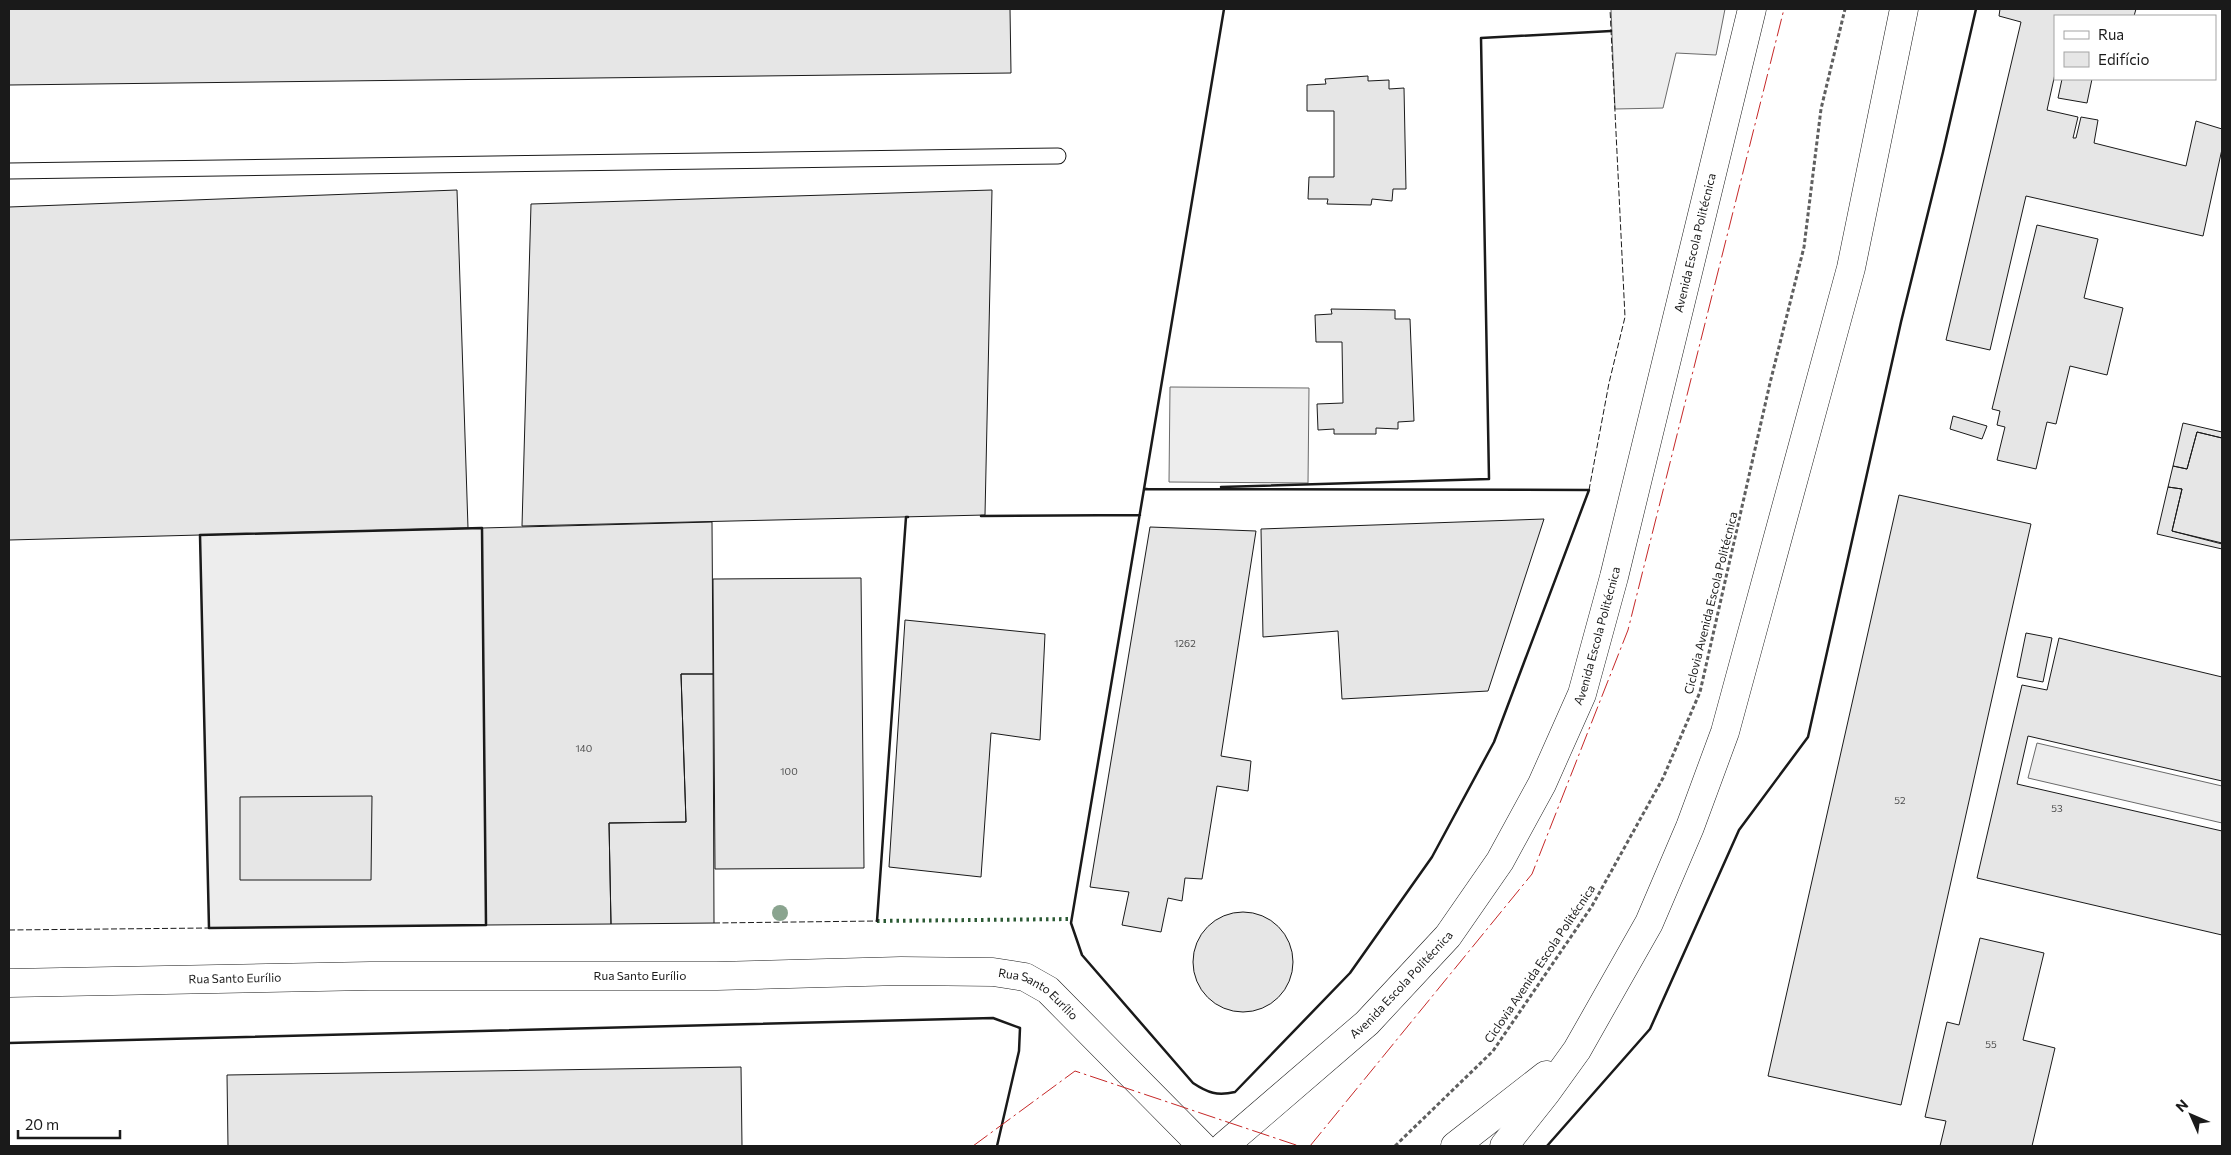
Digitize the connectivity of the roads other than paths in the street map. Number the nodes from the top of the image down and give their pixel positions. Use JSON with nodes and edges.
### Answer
{"nodes":[{"id":1,"x":1752,"y":9,"type":"edge"},
{"id":2,"x":1904,"y":9,"type":"edge"},
{"id":3,"x":1058,"y":156,"type":"dead end"},
{"id":4,"x":9,"y":171,"type":"edge"},
{"id":5,"x":9,"y":983,"type":"edge"},
{"id":6,"x":1577,"y":1050,"type":"junction"},
{"id":7,"x":1202,"y":1146,"type":"edge"},
{"id":8,"x":1224,"y":1146,"type":"edge"},
{"id":9,"x":1455,"y":1146,"type":"edge"},
{"id":10,"x":1504,"y":1146,"type":"edge"}],
"edges":[{"from":1,"to":8,"type":"main road","name":"Avenida Escola Politécnica"},
{"from":2,"to":6,"type":"main road"},
{"from":3,"to":4,"type":"lane"},
{"from":5,"to":7,"type":"main road","name":"Rua Santo Eurílio"},
{"from":6,"to":9,"type":"main road"},
{"from":6,"to":10,"type":"main road"}]}
